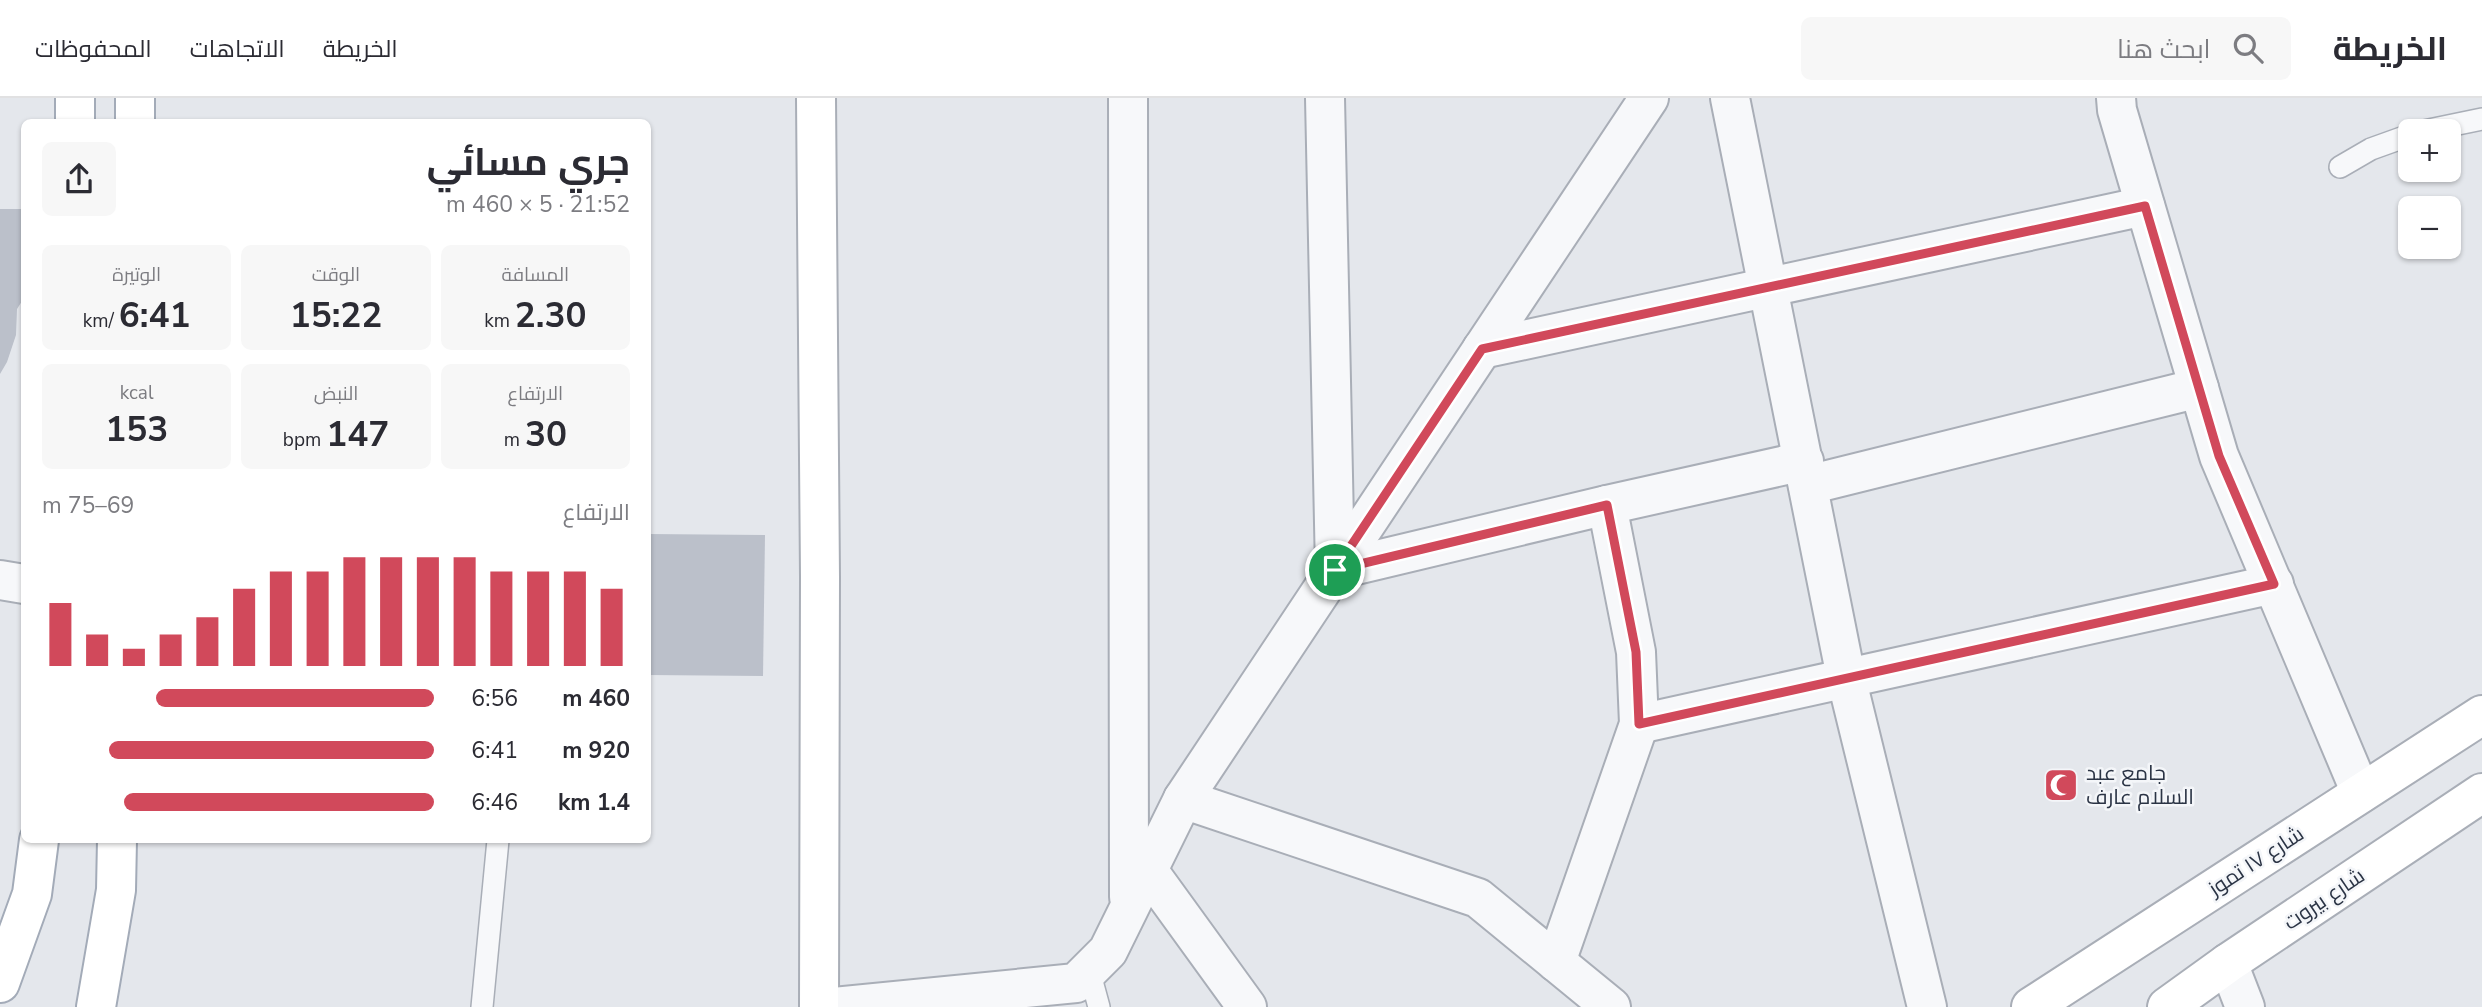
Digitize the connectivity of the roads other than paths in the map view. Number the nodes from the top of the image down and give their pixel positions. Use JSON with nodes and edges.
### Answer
{"nodes":[{"id":1,"x":75,"y":98,"type":"edge"},
{"id":2,"x":135,"y":98,"type":"edge"},
{"id":3,"x":816,"y":98,"type":"edge"},
{"id":4,"x":1128,"y":98,"type":"edge"},
{"id":5,"x":1325,"y":98,"type":"edge"},
{"id":6,"x":1649,"y":98,"type":"edge"},
{"id":7,"x":1730,"y":98,"type":"edge"},
{"id":8,"x":2116,"y":98,"type":"edge"},
{"id":9,"x":75,"y":119,"type":"edge"},
{"id":10,"x":135,"y":119,"type":"edge"},
{"id":11,"x":2482,"y":119,"type":"edge"},
{"id":12,"x":2461,"y":123,"type":"edge"},
{"id":13,"x":2398,"y":139,"type":"edge"},
{"id":14,"x":2340,"y":167,"type":"dead end"},
{"id":15,"x":2145,"y":206,"type":"junction"},
{"id":16,"x":1769,"y":288,"type":"junction"},
{"id":17,"x":1482,"y":349,"type":"junction"},
{"id":18,"x":2199,"y":388,"type":"junction"},
{"id":19,"x":1806,"y":473,"type":"junction"},
{"id":20,"x":1607,"y":505,"type":"junction"},
{"id":21,"x":1335,"y":570,"type":"junction"},
{"id":22,"x":0,"y":580,"type":"edge"},
{"id":23,"x":21,"y":584,"type":"edge"},
{"id":24,"x":2274,"y":584,"type":"junction"},
{"id":25,"x":1846,"y":677,"type":"junction"},
{"id":26,"x":2482,"y":715,"type":"edge"},
{"id":27,"x":1639,"y":724,"type":"junction"},
{"id":28,"x":2361,"y":793,"type":"junction"},
{"id":29,"x":2482,"y":793,"type":"edge"},
{"id":30,"x":1183,"y":799,"type":"junction"},
{"id":31,"x":39,"y":843,"type":"edge"},
{"id":32,"x":117,"y":843,"type":"edge"},
{"id":33,"x":498,"y":843,"type":"edge"},
{"id":34,"x":1147,"y":869,"type":"junction"},
{"id":35,"x":1129,"y":906,"type":"junction"},
{"id":36,"x":1556,"y":962,"type":"junction"},
{"id":37,"x":2228,"y":963,"type":"junction"},
{"id":38,"x":1089,"y":970,"type":"junction"},
{"id":39,"x":0,"y":983,"type":"edge"},
{"id":40,"x":96,"y":1007,"type":"edge"},
{"id":41,"x":482,"y":1007,"type":"edge"},
{"id":42,"x":819,"y":1007,"type":"edge"},
{"id":43,"x":834,"y":1007,"type":"edge"},
{"id":44,"x":1098,"y":1007,"type":"edge"},
{"id":45,"x":1247,"y":1007,"type":"edge"},
{"id":46,"x":1611,"y":1007,"type":"edge"},
{"id":47,"x":1927,"y":1007,"type":"edge"},
{"id":48,"x":2031,"y":1007,"type":"edge"},
{"id":49,"x":2167,"y":1007,"type":"edge"},
{"id":50,"x":2245,"y":1007,"type":"edge"}],
"edges":[{"from":1,"to":9,"type":"main road"},
{"from":2,"to":10,"type":"main road"},
{"from":3,"to":42,"type":"main road"},
{"from":4,"to":35,"type":"street"},
{"from":5,"to":21,"type":"street"},
{"from":6,"to":17,"type":"street"},
{"from":7,"to":16,"type":"street"},
{"from":8,"to":15,"type":"street"},
{"from":11,"to":12,"type":"lane"},
{"from":13,"to":14,"type":"lane"},
{"from":15,"to":16,"type":"street"},
{"from":15,"to":18,"type":"street"},
{"from":16,"to":17,"type":"street"},
{"from":16,"to":19,"type":"street"},
{"from":17,"to":21,"type":"street"},
{"from":18,"to":19,"type":"street"},
{"from":18,"to":24,"type":"street"},
{"from":19,"to":20,"type":"street"},
{"from":19,"to":25,"type":"street"},
{"from":20,"to":21,"type":"street"},
{"from":20,"to":27,"type":"street"},
{"from":21,"to":30,"type":"street"},
{"from":22,"to":23,"type":"street"},
{"from":24,"to":25,"type":"street"},
{"from":24,"to":28,"type":"street"},
{"from":25,"to":27,"type":"street"},
{"from":25,"to":47,"type":"street"},
{"from":26,"to":28,"type":"main road","name":"شارع ١٧ تموز"},
{"from":27,"to":36,"type":"street"},
{"from":28,"to":48,"type":"main road","name":"شارع ١٧ تموز"},
{"from":29,"to":37,"type":"main road","name":"شارع بيروت"},
{"from":30,"to":34,"type":"street"},
{"from":30,"to":36,"type":"street"},
{"from":31,"to":39,"type":"main road"},
{"from":32,"to":40,"type":"main road"},
{"from":33,"to":41,"type":"lane"},
{"from":34,"to":35,"type":"street"},
{"from":34,"to":45,"type":"street"},
{"from":35,"to":38,"type":"street"},
{"from":36,"to":46,"type":"street"},
{"from":37,"to":49,"type":"main road","name":"شارع بيروت"},
{"from":37,"to":50,"type":"street"},
{"from":38,"to":43,"type":"street"},
{"from":38,"to":44,"type":"lane"}]}
